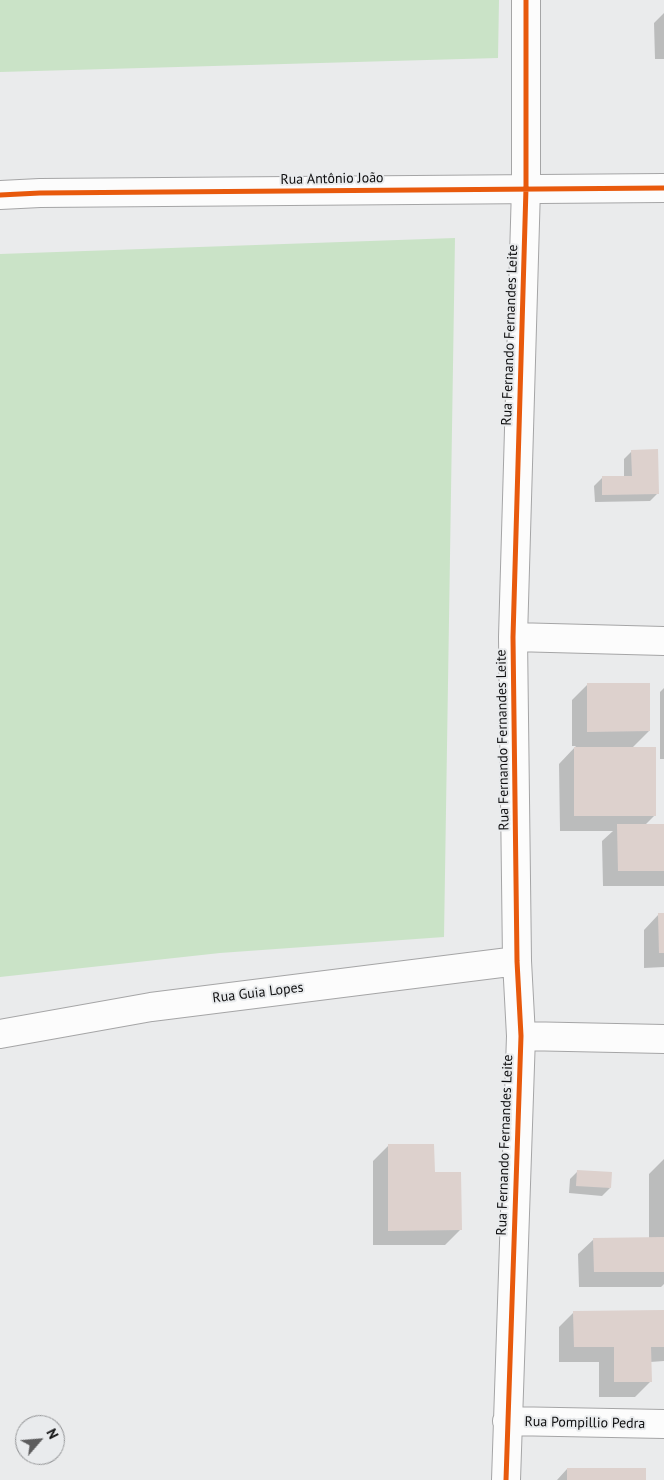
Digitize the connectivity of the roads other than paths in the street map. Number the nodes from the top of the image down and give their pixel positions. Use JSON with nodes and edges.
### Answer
{"nodes":[{"id":1,"x":526,"y":0,"type":"edge"},
{"id":2,"x":526,"y":188,"type":"junction"},
{"id":3,"x":664,"y":188,"type":"edge"},
{"id":4,"x":0,"y":195,"type":"edge"},
{"id":5,"x":514,"y":637,"type":"junction"},
{"id":6,"x":664,"y":641,"type":"edge"},
{"id":7,"x":517,"y":960,"type":"junction"},
{"id":8,"x":0,"y":1034,"type":"edge"},
{"id":9,"x":521,"y":1036,"type":"junction"},
{"id":10,"x":664,"y":1039,"type":"edge"},
{"id":11,"x":507,"y":1421,"type":"junction"},
{"id":12,"x":664,"y":1424,"type":"edge"},
{"id":13,"x":506,"y":1480,"type":"edge"}],
"edges":[{"from":1,"to":2,"type":"street","name":"Rua Fernando Fernandes Leite"},
{"from":2,"to":3,"type":"street","name":"Rua Antônio João"},
{"from":2,"to":4,"type":"street","name":"Rua Antônio João"},
{"from":2,"to":5,"type":"street","name":"Rua Fernando Fernandes Leite"},
{"from":5,"to":6,"type":"street"},
{"from":5,"to":7,"type":"street","name":"Rua Fernando Fernandes Leite"},
{"from":7,"to":8,"type":"street","name":"Rua Guia Lopes"},
{"from":7,"to":9,"type":"street","name":"Rua Fernando Fernandes Leite"},
{"from":9,"to":10,"type":"street"},
{"from":9,"to":11,"type":"street","name":"Rua Fernando Fernandes Leite"},
{"from":11,"to":12,"type":"street","name":"Rua Pompillio Pedra"},
{"from":11,"to":13,"type":"street","name":"Rua Fernando Fernandes Leite"}]}
